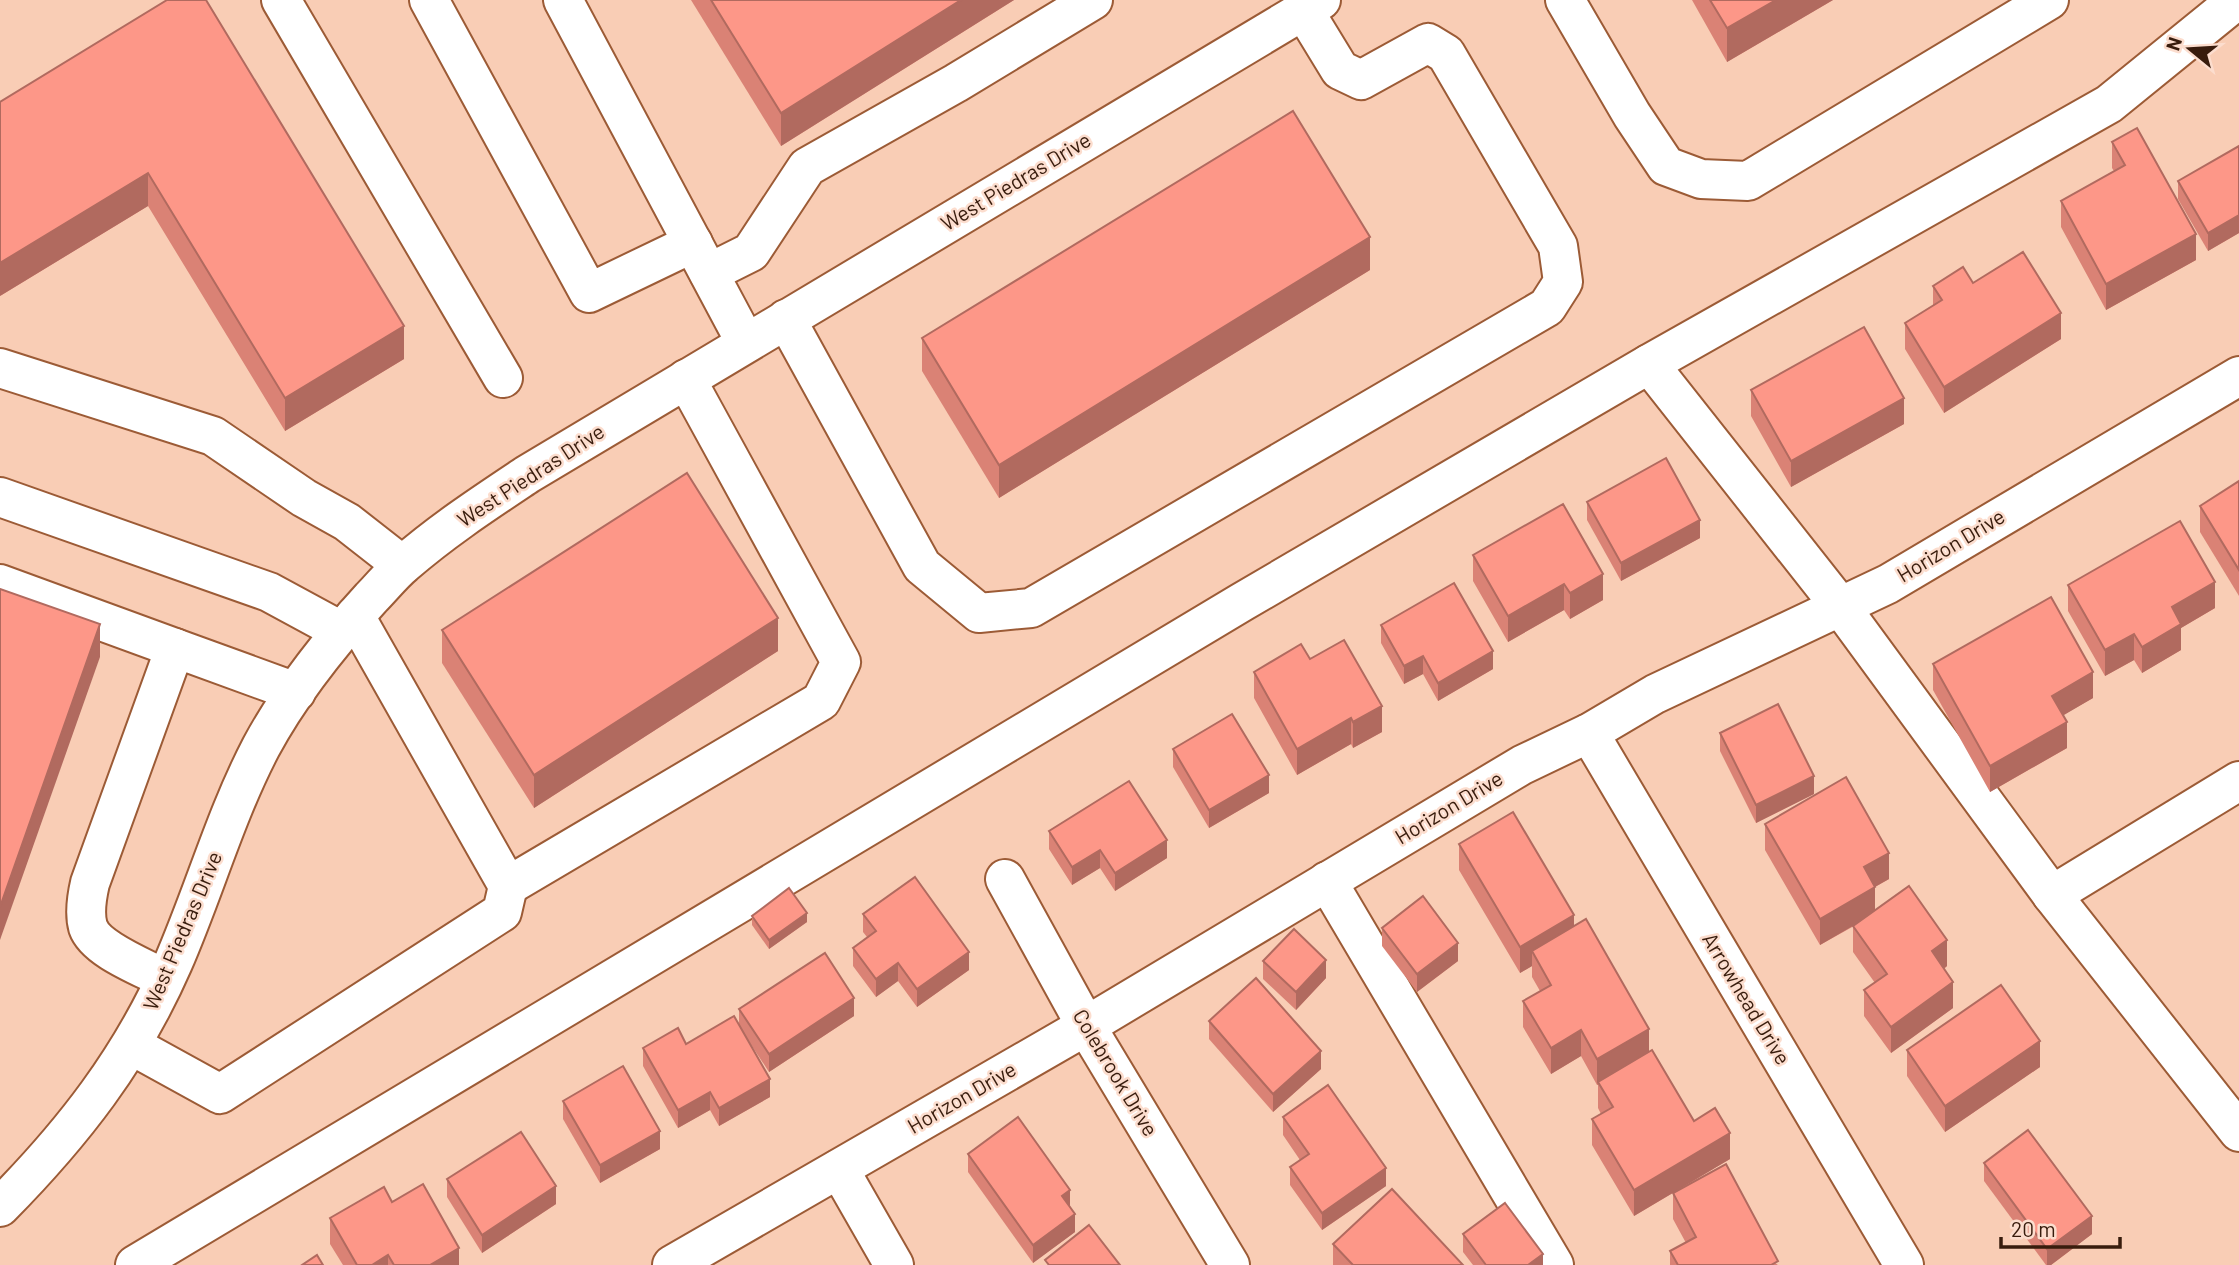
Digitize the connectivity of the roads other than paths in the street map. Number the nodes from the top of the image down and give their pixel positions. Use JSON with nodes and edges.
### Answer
{"nodes":[{"id":1,"x":281,"y":0,"type":"edge"},
{"id":2,"x":429,"y":0,"type":"edge"},
{"id":3,"x":564,"y":0,"type":"edge"},
{"id":4,"x":1093,"y":0,"type":"edge"},
{"id":5,"x":1565,"y":0,"type":"edge"},
{"id":6,"x":2049,"y":0,"type":"edge"},
{"id":7,"x":2237,"y":0,"type":"edge"},
{"id":8,"x":1313,"y":5,"type":"edge"},
{"id":9,"x":701,"y":258,"type":"junction"},
{"id":10,"x":786,"y":319,"type":"junction"},
{"id":11,"x":746,"y":343,"type":"junction"},
{"id":12,"x":1649,"y":364,"type":"junction"},
{"id":13,"x":0,"y":368,"type":"edge"},
{"id":14,"x":2239,"y":376,"type":"edge"},
{"id":15,"x":503,"y":378,"type":"dead end"},
{"id":16,"x":686,"y":379,"type":"junction"},
{"id":17,"x":0,"y":496,"type":"edge"},
{"id":18,"x":402,"y":565,"type":"junction"},
{"id":19,"x":0,"y":584,"type":"edge"},
{"id":20,"x":1840,"y":606,"type":"junction"},
{"id":21,"x":348,"y":624,"type":"junction"},
{"id":22,"x":175,"y":648,"type":"junction"},
{"id":23,"x":296,"y":692,"type":"junction"},
{"id":24,"x":1589,"y":733,"type":"junction"},
{"id":25,"x":2239,"y":781,"type":"edge"},
{"id":26,"x":1005,"y":879,"type":"dead end"},
{"id":27,"x":1327,"y":881,"type":"junction"},
{"id":28,"x":509,"y":886,"type":"junction"},
{"id":29,"x":2052,"y":895,"type":"junction"},
{"id":30,"x":165,"y":979,"type":"junction"},
{"id":31,"x":1086,"y":1026,"type":"junction"},
{"id":32,"x":131,"y":1045,"type":"junction"},
{"id":33,"x":2239,"y":1132,"type":"edge"},
{"id":34,"x":838,"y":1169,"type":"junction"},
{"id":35,"x":0,"y":1207,"type":"edge"},
{"id":36,"x":135,"y":1265,"type":"edge"},
{"id":37,"x":672,"y":1265,"type":"edge"},
{"id":38,"x":894,"y":1265,"type":"edge"},
{"id":39,"x":1230,"y":1265,"type":"edge"},
{"id":40,"x":1554,"y":1265,"type":"edge"},
{"id":41,"x":1904,"y":1265,"type":"edge"}],
"edges":[{"from":1,"to":15,"type":"street"},
{"from":2,"to":9,"type":"street"},
{"from":3,"to":9,"type":"street"},
{"from":4,"to":9,"type":"street"},
{"from":5,"to":6,"type":"street"},
{"from":7,"to":12,"type":"street"},
{"from":8,"to":10,"type":"street","name":"West Piedras Drive"},
{"from":8,"to":10,"type":"street"},
{"from":9,"to":11,"type":"street"},
{"from":10,"to":11,"type":"street","name":"West Piedras Drive"},
{"from":11,"to":16,"type":"street","name":"West Piedras Drive"},
{"from":12,"to":20,"type":"street"},
{"from":12,"to":36,"type":"street"},
{"from":13,"to":18,"type":"street"},
{"from":14,"to":20,"type":"street","name":"Horizon Drive"},
{"from":16,"to":18,"type":"street","name":"West Piedras Drive"},
{"from":16,"to":28,"type":"street"},
{"from":17,"to":21,"type":"street"},
{"from":18,"to":21,"type":"street","name":"West Piedras Drive"},
{"from":19,"to":22,"type":"street"},
{"from":20,"to":24,"type":"street","name":"Horizon Drive"},
{"from":20,"to":29,"type":"street"},
{"from":21,"to":23,"type":"street","name":"West Piedras Drive"},
{"from":21,"to":28,"type":"street"},
{"from":22,"to":23,"type":"street"},
{"from":22,"to":30,"type":"street"},
{"from":23,"to":30,"type":"street","name":"West Piedras Drive"},
{"from":24,"to":27,"type":"street","name":"Horizon Drive"},
{"from":24,"to":41,"type":"street","name":"Arrowhead Drive"},
{"from":25,"to":29,"type":"street"},
{"from":26,"to":31,"type":"street","name":"Colebrook Drive"},
{"from":27,"to":31,"type":"street","name":"Horizon Drive"},
{"from":27,"to":40,"type":"street"},
{"from":28,"to":32,"type":"street"},
{"from":29,"to":33,"type":"street"},
{"from":30,"to":32,"type":"street","name":"West Piedras Drive"},
{"from":31,"to":34,"type":"street","name":"Horizon Drive"},
{"from":31,"to":39,"type":"street","name":"Colebrook Drive"},
{"from":32,"to":35,"type":"street","name":"West Piedras Drive"},
{"from":34,"to":37,"type":"street","name":"Horizon Drive"},
{"from":34,"to":38,"type":"street"}]}
